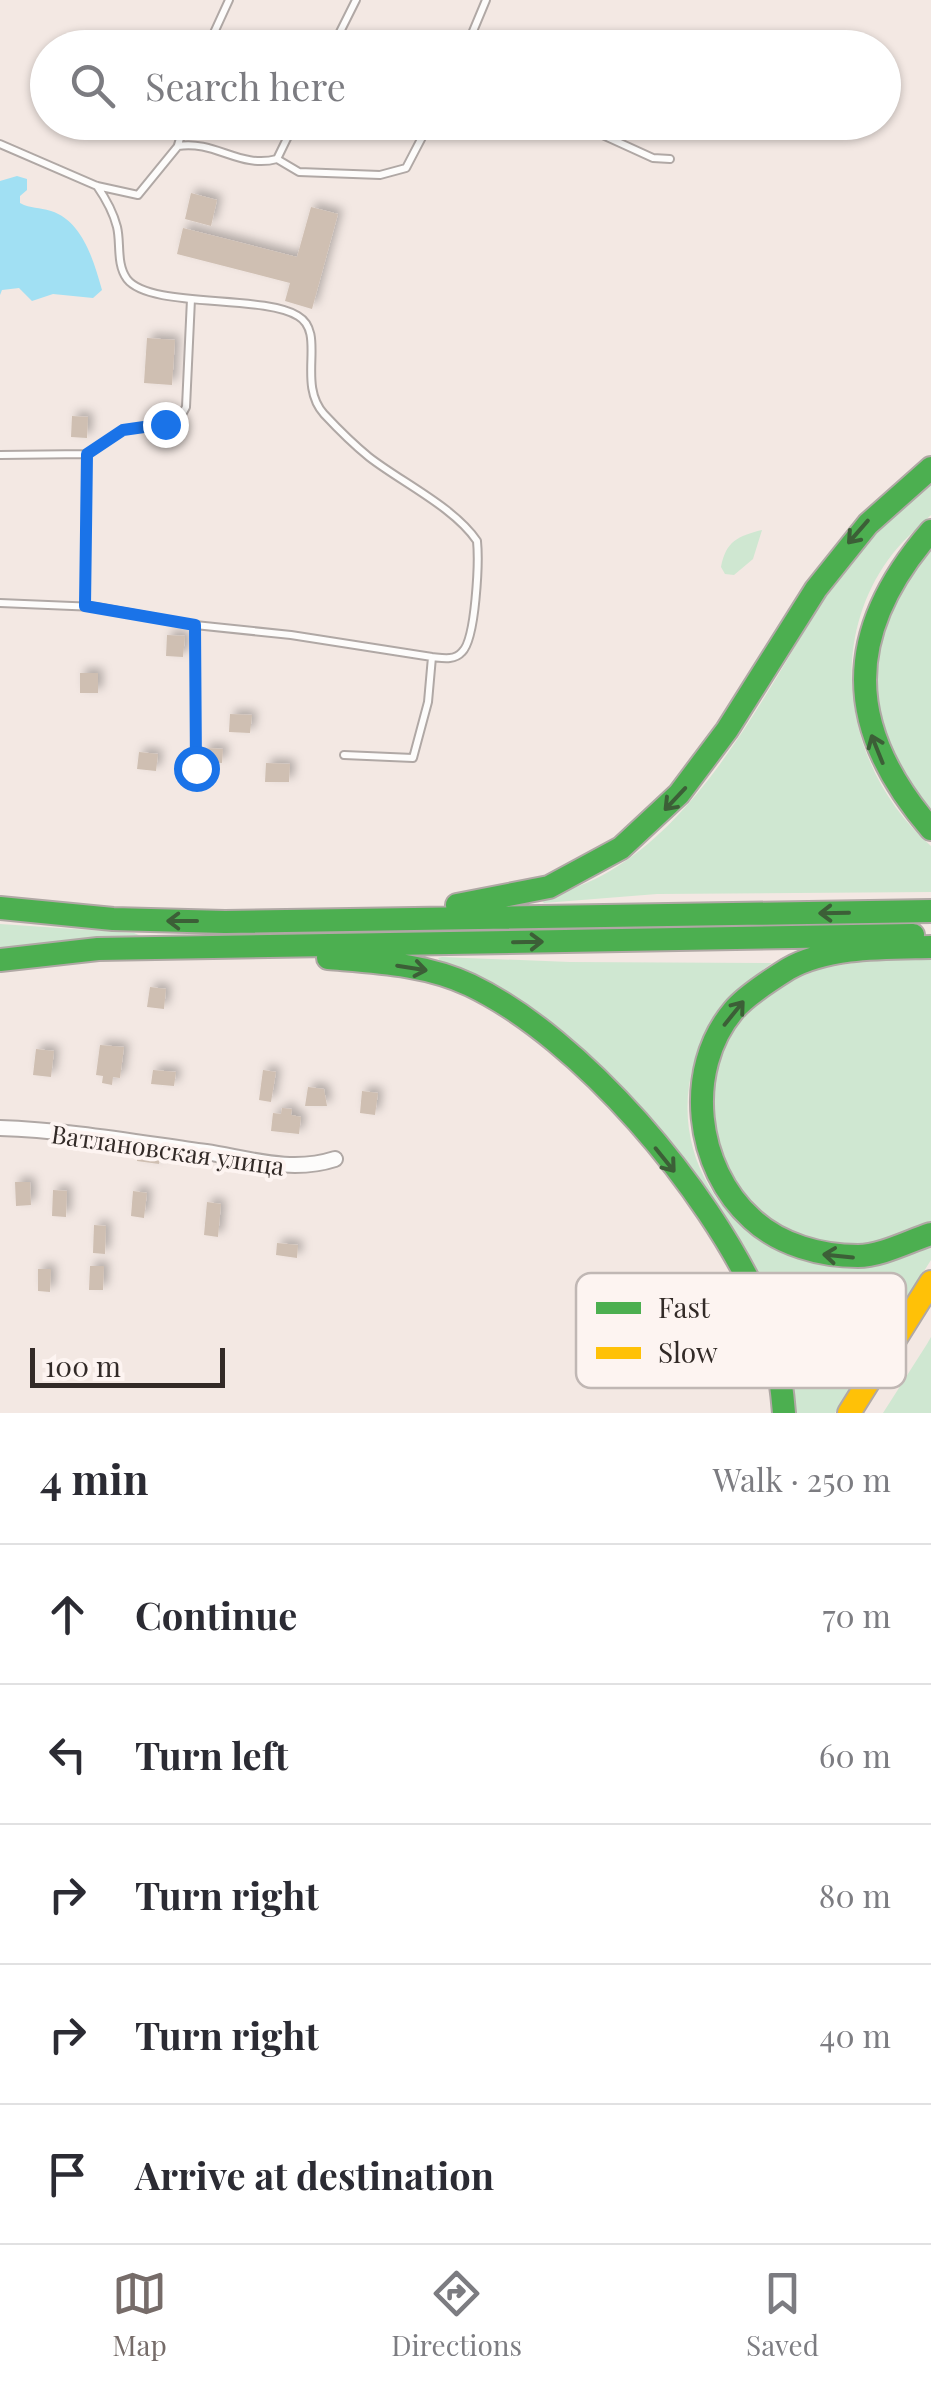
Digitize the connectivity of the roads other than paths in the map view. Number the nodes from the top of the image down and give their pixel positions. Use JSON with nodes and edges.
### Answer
{"nodes":[{"id":1,"x":229,"y":0,"type":"edge"},
{"id":2,"x":356,"y":0,"type":"edge"},
{"id":3,"x":486,"y":0,"type":"edge"},
{"id":4,"x":215,"y":30,"type":"edge"},
{"id":5,"x":341,"y":30,"type":"edge"},
{"id":6,"x":474,"y":30,"type":"edge"},
{"id":7,"x":180,"y":140,"type":"edge"},
{"id":8,"x":286,"y":140,"type":"edge"},
{"id":9,"x":421,"y":140,"type":"edge"},
{"id":10,"x":614,"y":140,"type":"edge"},
{"id":11,"x":0,"y":144,"type":"edge"},
{"id":12,"x":178,"y":146,"type":"junction"},
{"id":13,"x":277,"y":159,"type":"junction"},
{"id":14,"x":670,"y":159,"type":"dead end"},
{"id":15,"x":96,"y":186,"type":"junction"},
{"id":16,"x":191,"y":299,"type":"junction"},
{"id":17,"x":87,"y":454,"type":"junction"},
{"id":18,"x":0,"y":455,"type":"edge"},
{"id":19,"x":931,"y":468,"type":"edge"},
{"id":20,"x":931,"y":532,"type":"edge"},
{"id":21,"x":0,"y":602,"type":"edge"},
{"id":22,"x":85,"y":606,"type":"junction"},
{"id":23,"x":195,"y":625,"type":"junction"},
{"id":24,"x":432,"y":658,"type":"junction"},
{"id":25,"x":344,"y":755,"type":"dead end"},
{"id":26,"x":196,"y":768,"type":"dead end"},
{"id":27,"x":931,"y":830,"type":"edge"},
{"id":28,"x":0,"y":908,"type":"edge"},
{"id":29,"x":931,"y":911,"type":"edge"},
{"id":30,"x":226,"y":922,"type":"junction"},
{"id":31,"x":931,"y":935,"type":"edge"},
{"id":32,"x":175,"y":948,"type":"junction"},
{"id":33,"x":931,"y":948,"type":"edge"},
{"id":34,"x":0,"y":960,"type":"edge"},
{"id":35,"x":0,"y":1128,"type":"edge"},
{"id":36,"x":335,"y":1159,"type":"dead end"},
{"id":37,"x":931,"y":1234,"type":"edge"},
{"id":38,"x":743,"y":1273,"type":"edge"},
{"id":39,"x":931,"y":1282,"type":"edge"},
{"id":40,"x":931,"y":1310,"type":"edge"},
{"id":41,"x":906,"y":1322,"type":"edge"},
{"id":42,"x":906,"y":1350,"type":"edge"},
{"id":43,"x":782,"y":1388,"type":"edge"},
{"id":44,"x":865,"y":1388,"type":"edge"},
{"id":45,"x":882,"y":1388,"type":"edge"},
{"id":46,"x":784,"y":1413,"type":"edge"},
{"id":47,"x":849,"y":1413,"type":"edge"},
{"id":48,"x":866,"y":1413,"type":"edge"}],
"edges":[{"from":1,"to":4,"type":"lane"},
{"from":2,"to":5,"type":"lane"},
{"from":3,"to":6,"type":"lane"},
{"from":7,"to":12,"type":"lane"},
{"from":8,"to":13,"type":"lane"},
{"from":9,"to":13,"type":"lane"},
{"from":10,"to":14,"type":"lane"},
{"from":11,"to":15,"type":"lane"},
{"from":12,"to":13,"type":"lane"},
{"from":12,"to":15,"type":"lane"},
{"from":15,"to":16,"type":"lane"},
{"from":16,"to":17,"type":"lane"},
{"from":16,"to":24,"type":"lane"},
{"from":17,"to":18,"type":"lane"},
{"from":17,"to":22,"type":"lane"},
{"from":19,"to":30,"type":"main road","one_way":true},
{"from":27,"to":20,"type":"main road","one_way":true},
{"from":21,"to":22,"type":"lane"},
{"from":22,"to":23,"type":"lane"},
{"from":23,"to":24,"type":"lane"},
{"from":23,"to":26,"type":"lane"},
{"from":24,"to":25,"type":"lane"},
{"from":30,"to":28,"type":"main road","one_way":true},
{"from":29,"to":30,"type":"main road","one_way":true},
{"from":32,"to":31,"type":"main road","one_way":true},
{"from":32,"to":34,"type":"main road"},
{"from":32,"to":38,"type":"main road","one_way":true},
{"from":37,"to":33,"type":"main road","one_way":true},
{"from":35,"to":36,"type":"street","name":"Ватлановская улица"},
{"from":39,"to":41,"type":"main road"},
{"from":40,"to":42,"type":"main road"},
{"from":43,"to":46,"type":"main road","one_way":true},
{"from":44,"to":47,"type":"main road"},
{"from":45,"to":48,"type":"main road"}]}
